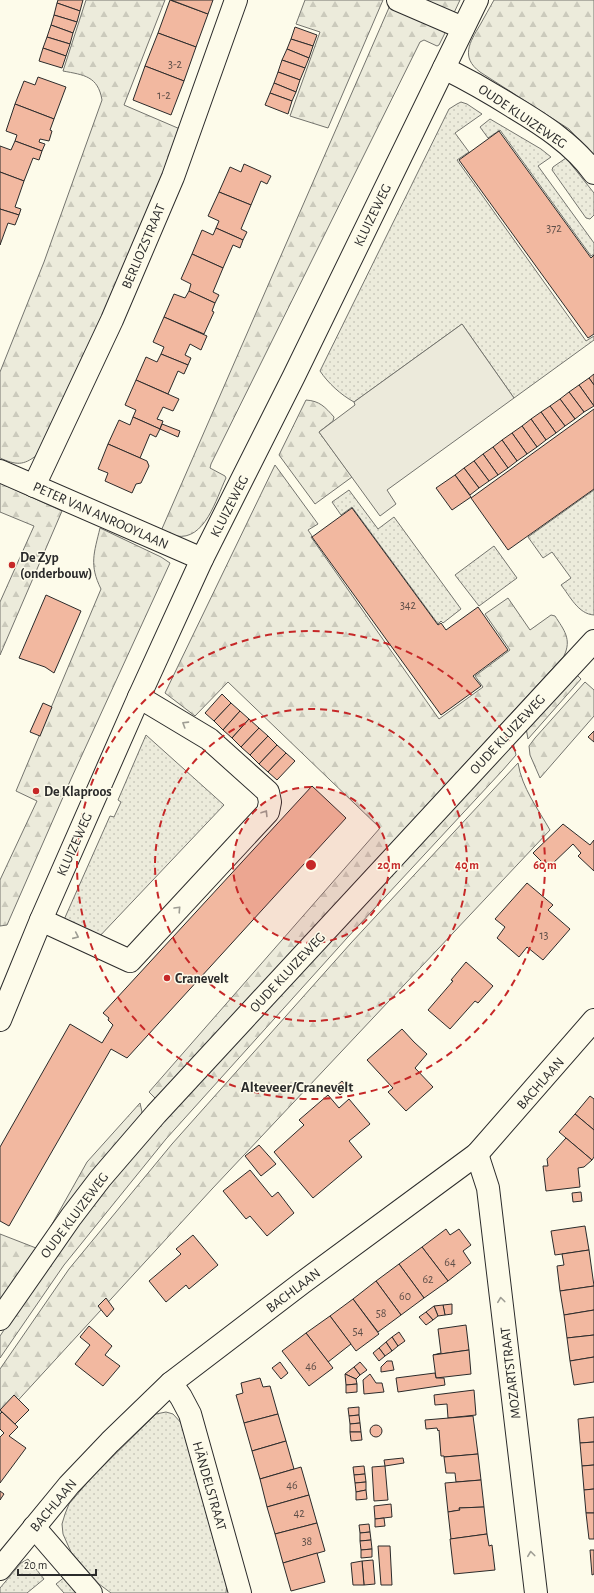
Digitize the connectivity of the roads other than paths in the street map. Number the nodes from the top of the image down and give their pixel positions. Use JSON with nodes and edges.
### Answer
{"nodes":[{"id":1,"x":236,"y":0,"type":"edge"},
{"id":2,"x":398,"y":0,"type":"edge"},
{"id":3,"x":477,"y":0,"type":"edge"},
{"id":4,"x":463,"y":28,"type":"junction"},
{"id":5,"x":444,"y":68,"type":"junction"},
{"id":6,"x":594,"y":173,"type":"edge"},
{"id":7,"x":0,"y":471,"type":"edge"},
{"id":8,"x":34,"y":486,"type":"junction"},
{"id":9,"x":202,"y":559,"type":"junction"},
{"id":10,"x":594,"y":640,"type":"edge"},
{"id":11,"x":139,"y":697,"type":"junction"},
{"id":12,"x":41,"y":920,"type":"junction"},
{"id":13,"x":0,"y":1020,"type":"edge"},
{"id":14,"x":594,"y":1020,"type":"edge"},
{"id":15,"x":477,"y":1154,"type":"junction"},
{"id":16,"x":0,"y":1319,"type":"edge"},
{"id":17,"x":171,"y":1383,"type":"junction"},
{"id":18,"x":34,"y":1527,"type":"junction"},
{"id":19,"x":0,"y":1568,"type":"edge"},
{"id":20,"x":91,"y":1593,"type":"edge"},
{"id":21,"x":240,"y":1593,"type":"edge"},
{"id":22,"x":536,"y":1593,"type":"edge"}],
"edges":[{"from":1,"to":8,"type":"street","name":"BERLIOZSTRAAT"},
{"from":2,"to":4,"type":"street"},
{"from":3,"to":4,"type":"street","name":"KLUIZEWEG"},
{"from":4,"to":5,"type":"street","name":"KLUIZEWEG"},
{"from":5,"to":6,"type":"street","name":"OUDE KLUIZEWEG"},
{"from":5,"to":9,"type":"street","name":"KLUIZEWEG"},
{"from":7,"to":8,"type":"street","name":"PETER VAN ANROOYLAAN"},
{"from":8,"to":9,"type":"street","name":"PETER VAN ANROOYLAAN"},
{"from":9,"to":11,"type":"street","name":"KLUIZEWEG"},
{"from":10,"to":16,"type":"street","name":"OUDE KLUIZEWEG"},
{"from":11,"to":12,"type":"street","name":"KLUIZEWEG"},
{"from":12,"to":11,"type":"street","one_way":true},
{"from":12,"to":13,"type":"street","name":"KLUIZEWEG"},
{"from":14,"to":15,"type":"street","name":"BACHLAAN"},
{"from":15,"to":17,"type":"street","name":"BACHLAAN"},
{"from":22,"to":15,"type":"street","name":"MOZARTSTRAAT","one_way":true},
{"from":17,"to":18,"type":"street","name":"BACHLAAN"},
{"from":17,"to":21,"type":"street","name":"HÄNDELSTRAAT"},
{"from":18,"to":19,"type":"street","name":"BACHLAAN"},
{"from":18,"to":20,"type":"street"}]}
